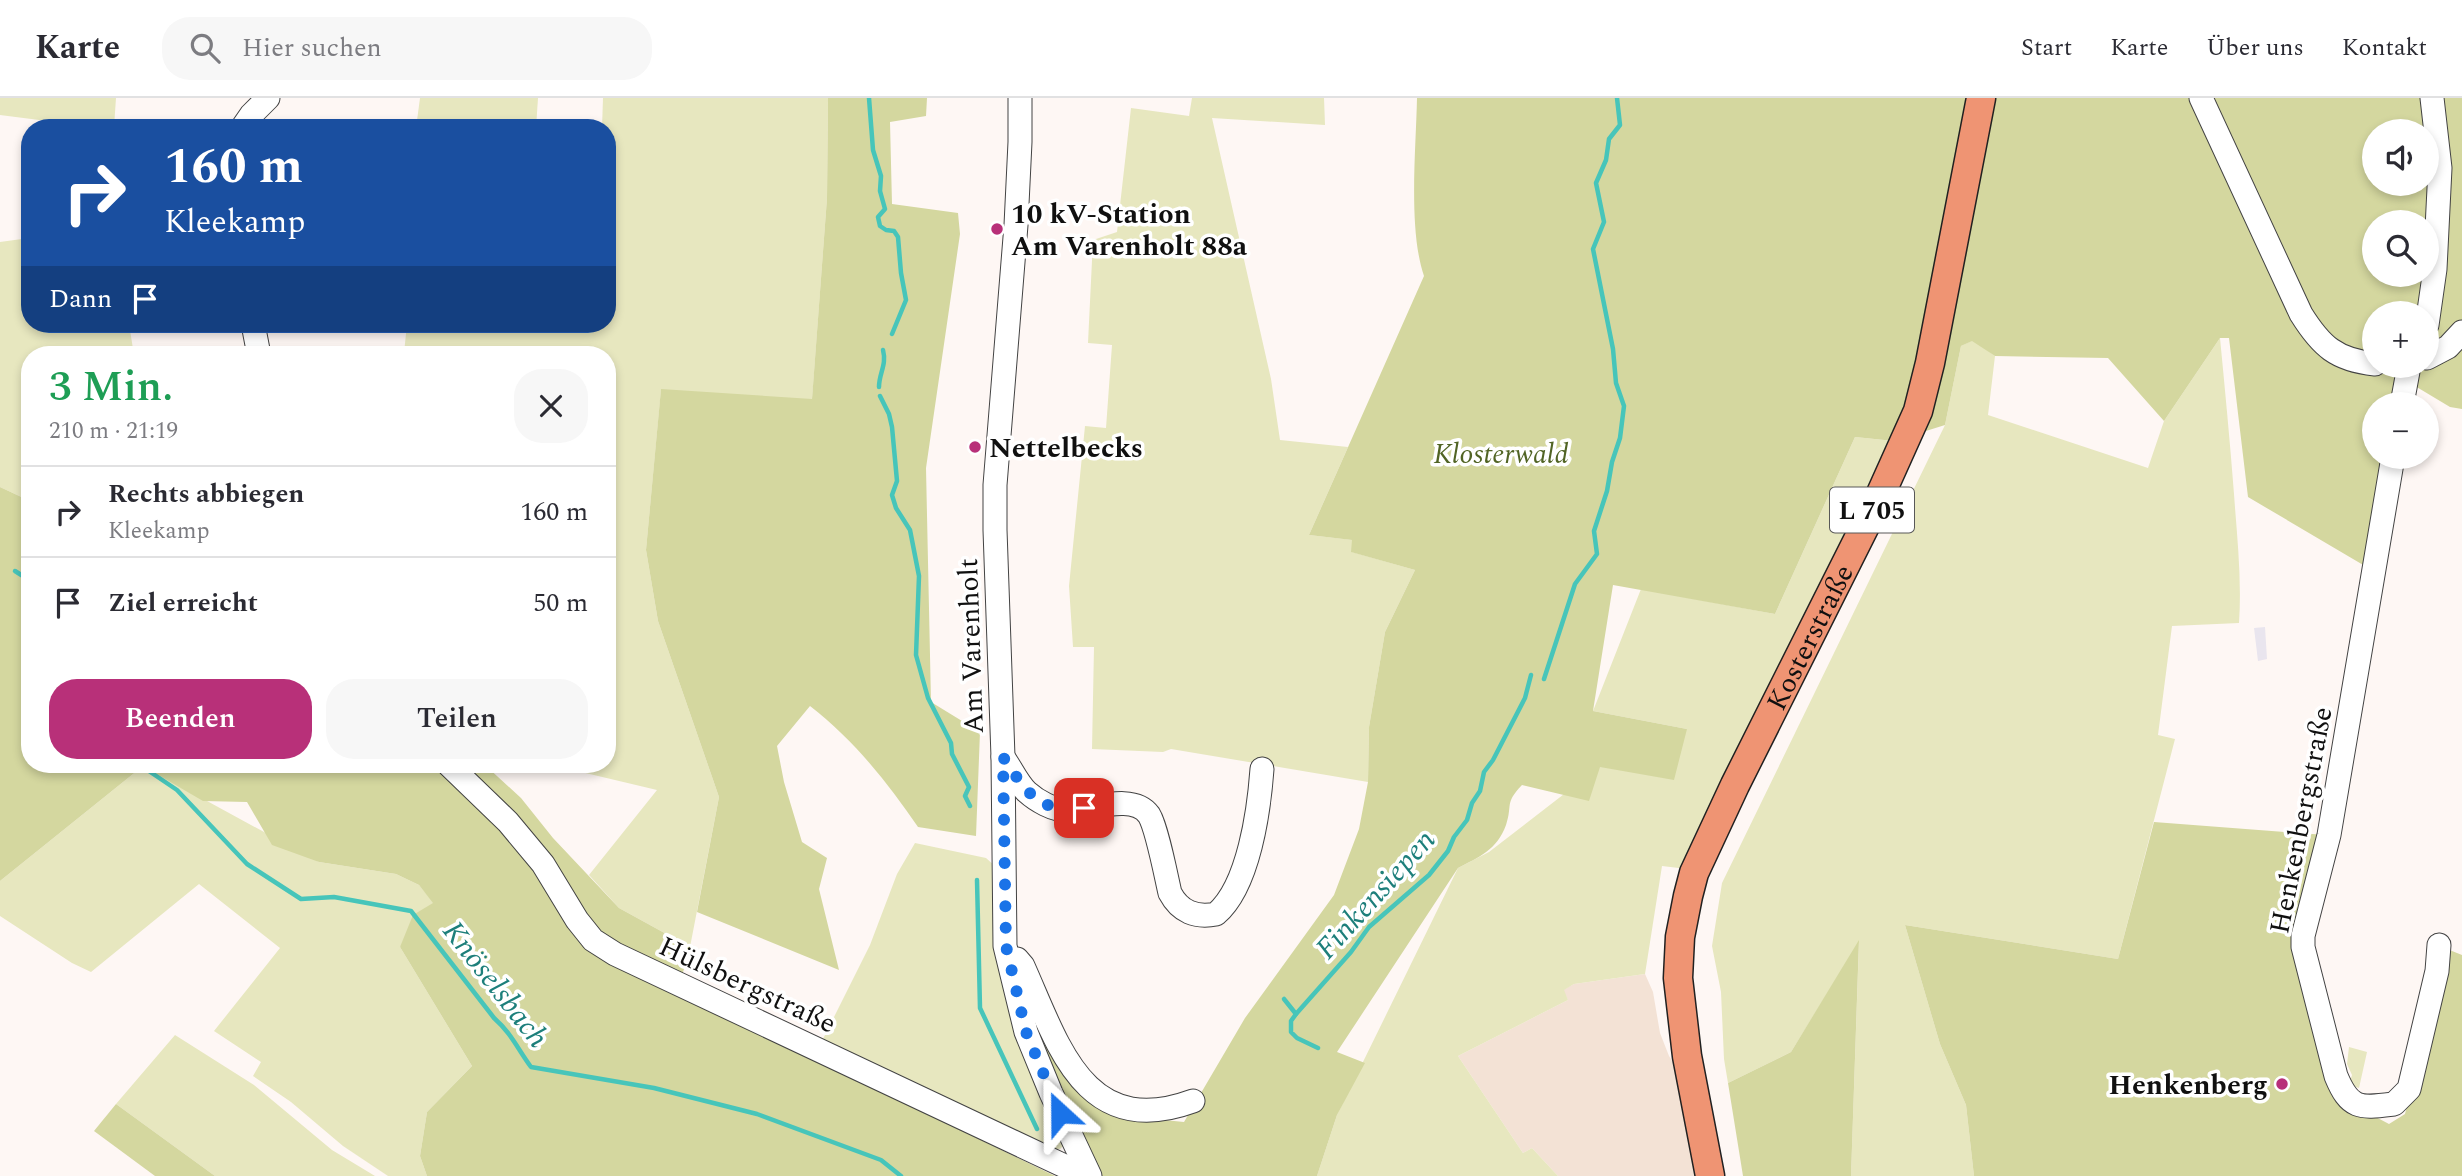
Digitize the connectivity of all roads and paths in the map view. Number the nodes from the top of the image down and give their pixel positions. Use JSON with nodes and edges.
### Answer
{"nodes":[{"id":1,"x":268,"y":98,"type":"edge"},
{"id":2,"x":1020,"y":98,"type":"edge"},
{"id":3,"x":1981,"y":98,"type":"edge"},
{"id":4,"x":2201,"y":98,"type":"edge"},
{"id":5,"x":2432,"y":98,"type":"edge"},
{"id":6,"x":250,"y":119,"type":"edge"},
{"id":7,"x":2430,"y":301,"type":"edge"},
{"id":8,"x":2462,"y":332,"type":"edge"},
{"id":9,"x":2439,"y":352,"type":"edge"},
{"id":10,"x":2362,"y":362,"type":"edge"},
{"id":11,"x":2391,"y":469,"type":"edge"},
{"id":12,"x":1003,"y":757,"type":"junction"},
{"id":13,"x":1262,"y":769,"type":"dead end"},
{"id":14,"x":457,"y":773,"type":"edge"},
{"id":15,"x":2439,"y":945,"type":"dead end"},
{"id":16,"x":1006,"y":946,"type":"junction"},
{"id":17,"x":1193,"y":1101,"type":"dead end"},
{"id":18,"x":1089,"y":1174,"type":"edge"},
{"id":19,"x":1710,"y":1176,"type":"edge"}],
"edges":[{"from":1,"to":6,"type":"street"},
{"from":2,"to":12,"type":"street","name":"Am Varenholt"},
{"from":3,"to":19,"type":"main road","name":"Kosterstraße","number":"L 705"},
{"from":4,"to":10,"type":"street"},
{"from":5,"to":7,"type":"street"},
{"from":8,"to":9,"type":"street"},
{"from":11,"to":15,"type":"street","name":"Henkenbergstraße"},
{"from":12,"to":13,"type":"street"},
{"from":12,"to":16,"type":"street","name":"Am Varenholt"},
{"from":14,"to":18,"type":"street","name":"Hülsbergstraße"},
{"from":16,"to":17,"type":"street"},
{"from":16,"to":18,"type":"street","name":"Am Varenholt"}]}
